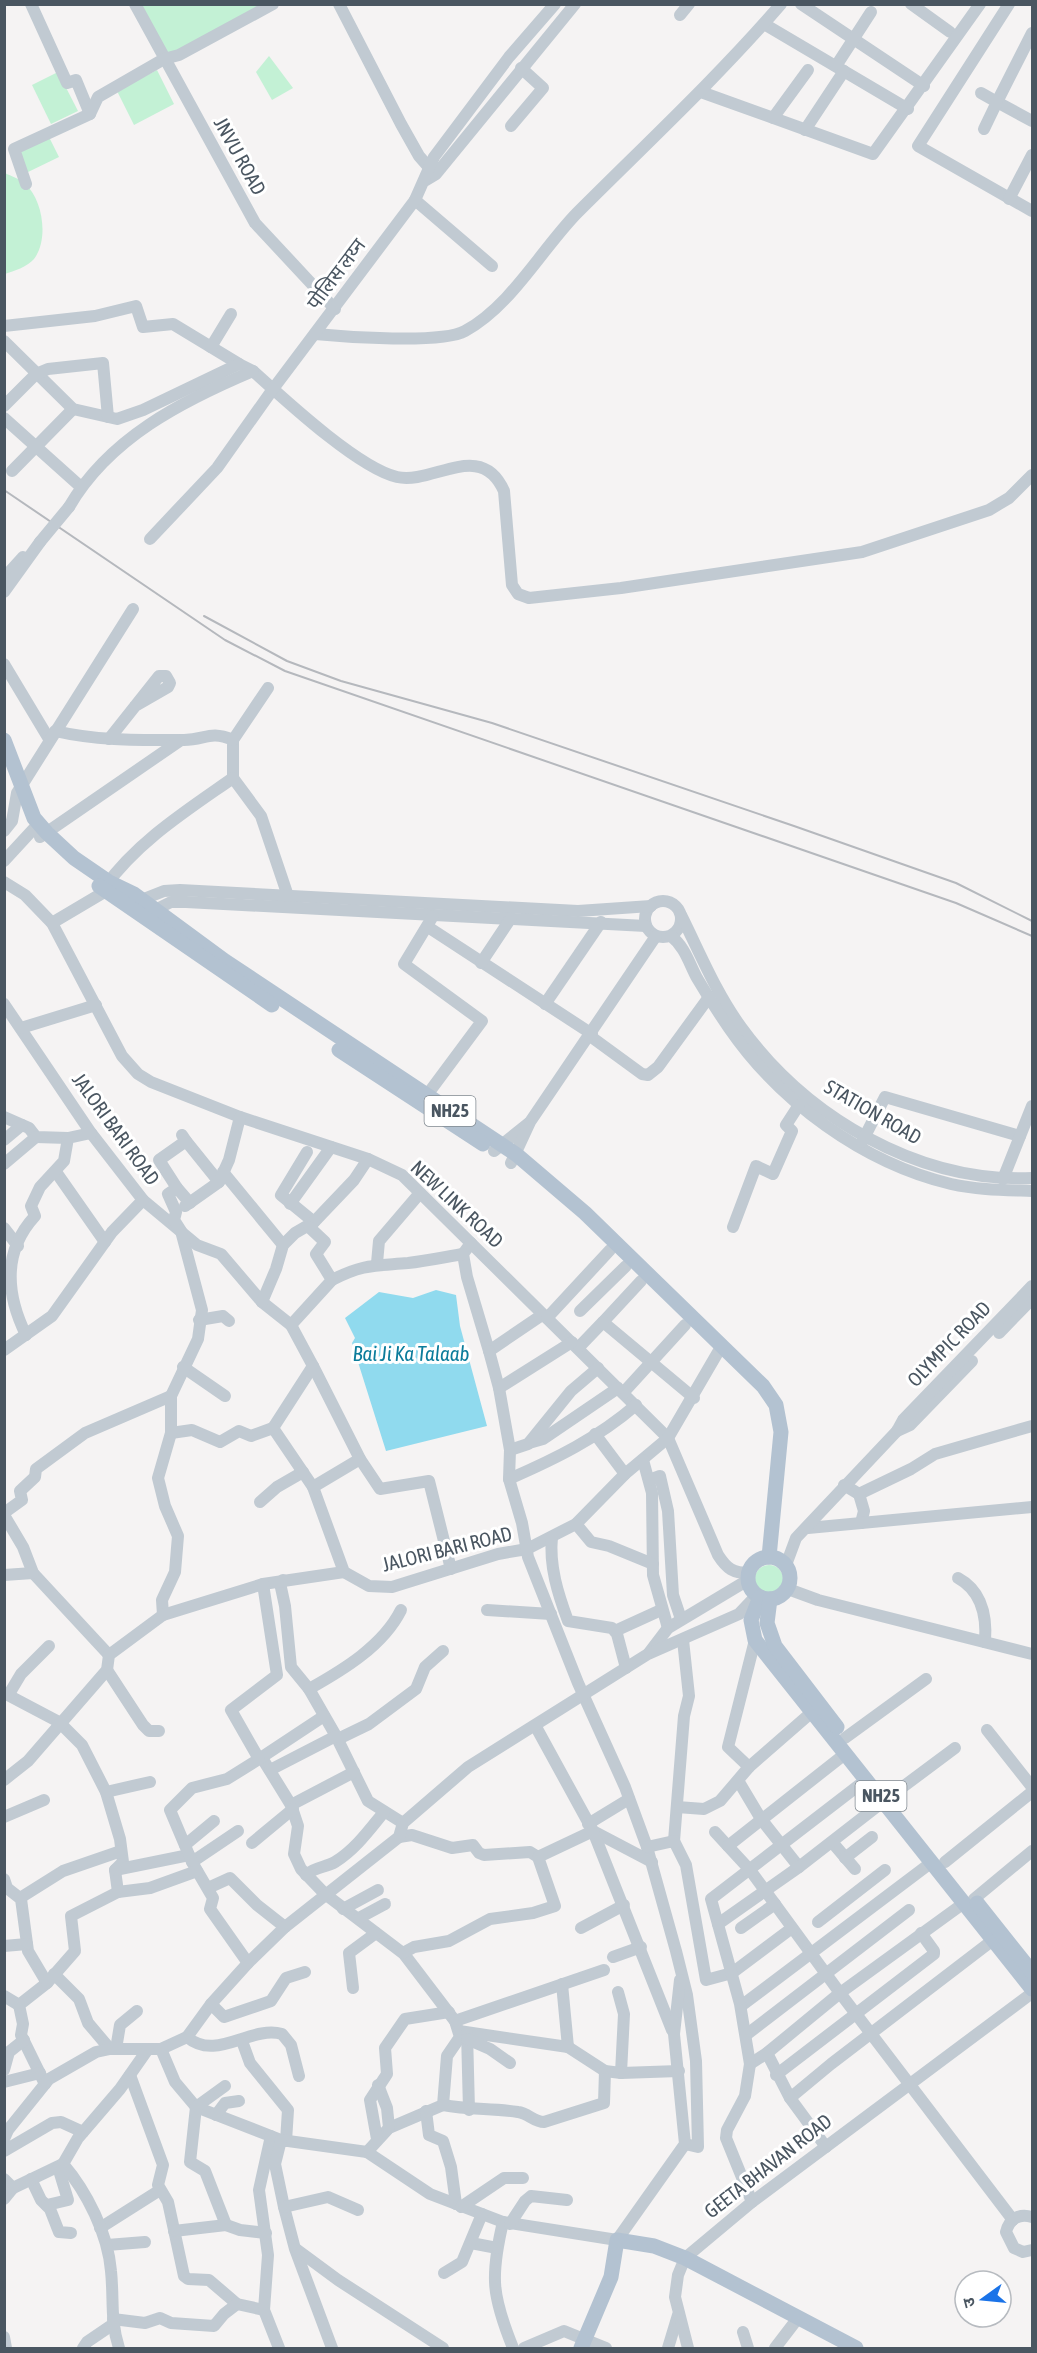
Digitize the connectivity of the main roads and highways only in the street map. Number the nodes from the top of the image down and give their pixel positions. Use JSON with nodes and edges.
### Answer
{"nodes":[{"id":1,"x":4,"y":740,"type":"edge"},
{"id":2,"x":4,"y":758,"type":"edge"},
{"id":3,"x":19,"y":788,"type":"junction"},
{"id":4,"x":149,"y":913,"type":"junction"},
{"id":5,"x":498,"y":1148,"type":"junction"},
{"id":6,"x":514,"y":1159,"type":"junction"},
{"id":7,"x":719,"y":1352,"type":"junction"},
{"id":8,"x":764,"y":1558,"type":"junction"},
{"id":9,"x":762,"y":1597,"type":"junction"},
{"id":10,"x":888,"y":1798,"type":"junction"},
{"id":11,"x":969,"y":1901,"type":"junction"},
{"id":12,"x":1032,"y":1972,"type":"edge"},
{"id":13,"x":1032,"y":1991,"type":"edge"},
{"id":14,"x":583,"y":2344,"type":"edge"},
{"id":15,"x":856,"y":2349,"type":"edge"}],
"edges":[{"from":1,"to":3,"type":"main road","number":"NH25"},
{"from":2,"to":3,"type":"main road","number":"NH25"},
{"from":3,"to":4,"type":"main road","number":"NH25"},
{"from":4,"to":5,"type":"main road","number":"NH25"},
{"from":4,"to":5,"type":"main road","number":"NH25"},
{"from":5,"to":6,"type":"main road","number":"NH25"},
{"from":6,"to":7,"type":"main road","number":"NH25"},
{"from":6,"to":7,"type":"main road","number":"NH25"},
{"from":7,"to":8,"type":"main road","number":"NH25"},
{"from":8,"to":9,"type":"main road"},
{"from":8,"to":9,"type":"main road"},
{"from":9,"to":10,"type":"main road","number":"NH25"},
{"from":9,"to":10,"type":"main road","number":"NH25"},
{"from":10,"to":11,"type":"main road","number":"NH25"},
{"from":11,"to":12,"type":"main road","number":"NH25"},
{"from":11,"to":13,"type":"main road","number":"NH25"},
{"from":14,"to":15,"type":"main road"}]}
